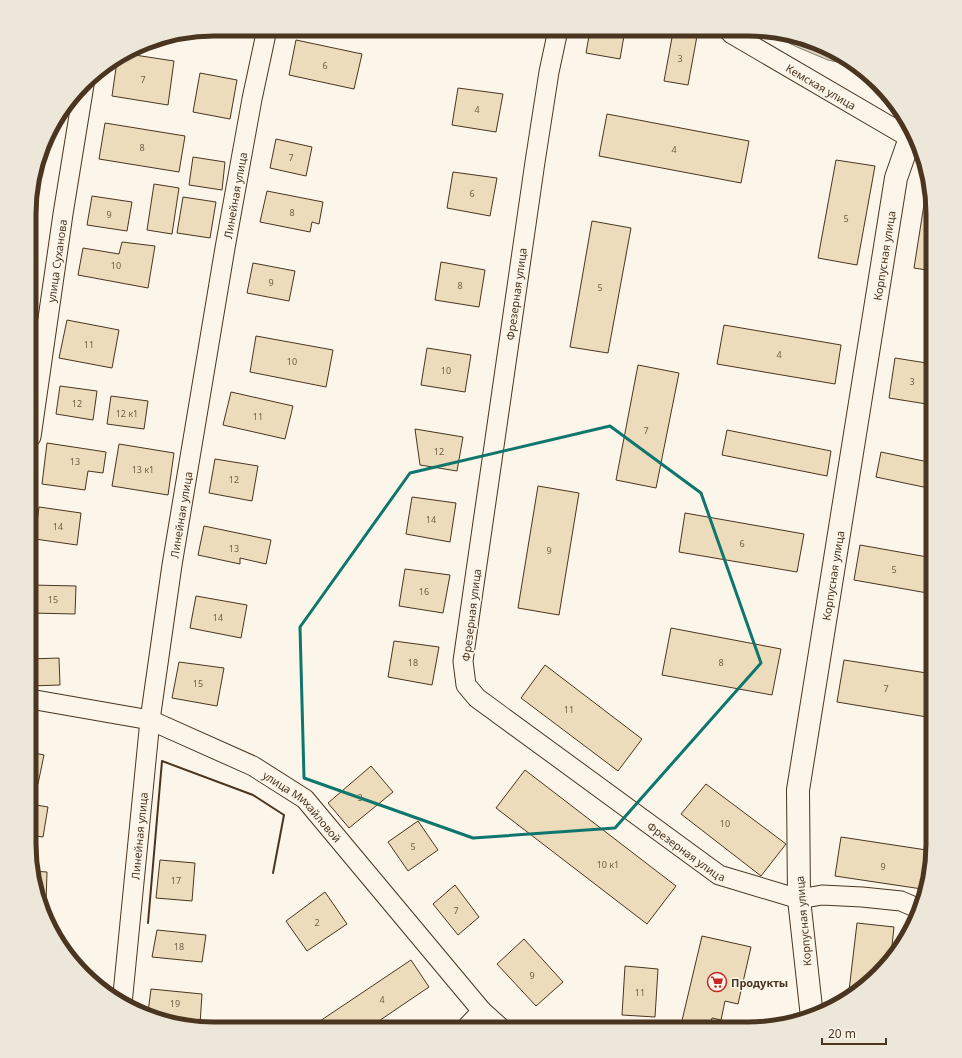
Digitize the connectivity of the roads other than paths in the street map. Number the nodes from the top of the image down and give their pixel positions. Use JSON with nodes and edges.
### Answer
{"nodes":[{"id":1,"x":266,"y":36,"type":"edge"},
{"id":2,"x":557,"y":36,"type":"edge"},
{"id":3,"x":735,"y":36,"type":"edge"},
{"id":4,"x":83,"y":94,"type":"edge"},
{"id":5,"x":909,"y":136,"type":"edge"},
{"id":6,"x":911,"y":143,"type":"edge"},
{"id":7,"x":36,"y":402,"type":"edge"},
{"id":8,"x":36,"y":700,"type":"edge"},
{"id":9,"x":150,"y":720,"type":"junction"},
{"id":10,"x":799,"y":900,"type":"junction"},
{"id":11,"x":914,"y":907,"type":"edge"},
{"id":12,"x":123,"y":997,"type":"edge"},
{"id":13,"x":811,"y":1010,"type":"edge"},
{"id":14,"x":482,"y":1011,"type":"junction"},
{"id":15,"x":472,"y":1022,"type":"edge"},
{"id":16,"x":494,"y":1022,"type":"edge"}],
"edges":[{"from":1,"to":9,"type":"street","name":"Линейная улица"},
{"from":2,"to":10,"type":"street","name":"Фрезерная улица"},
{"from":3,"to":5,"type":"street","name":"Кемская улица"},
{"from":4,"to":7,"type":"street","name":"улица Суханова"},
{"from":6,"to":10,"type":"street","name":"Корпусная улица"},
{"from":8,"to":9,"type":"street","name":"улица Михайловой"},
{"from":9,"to":12,"type":"street","name":"Линейная улица"},
{"from":9,"to":14,"type":"street","name":"улица Михайловой"},
{"from":10,"to":11,"type":"street","name":"Фрезерная улица"},
{"from":10,"to":13,"type":"street","name":"Корпусная улица"},
{"from":14,"to":15,"type":"street"},
{"from":14,"to":16,"type":"street","name":"улица Михайловой"}]}
